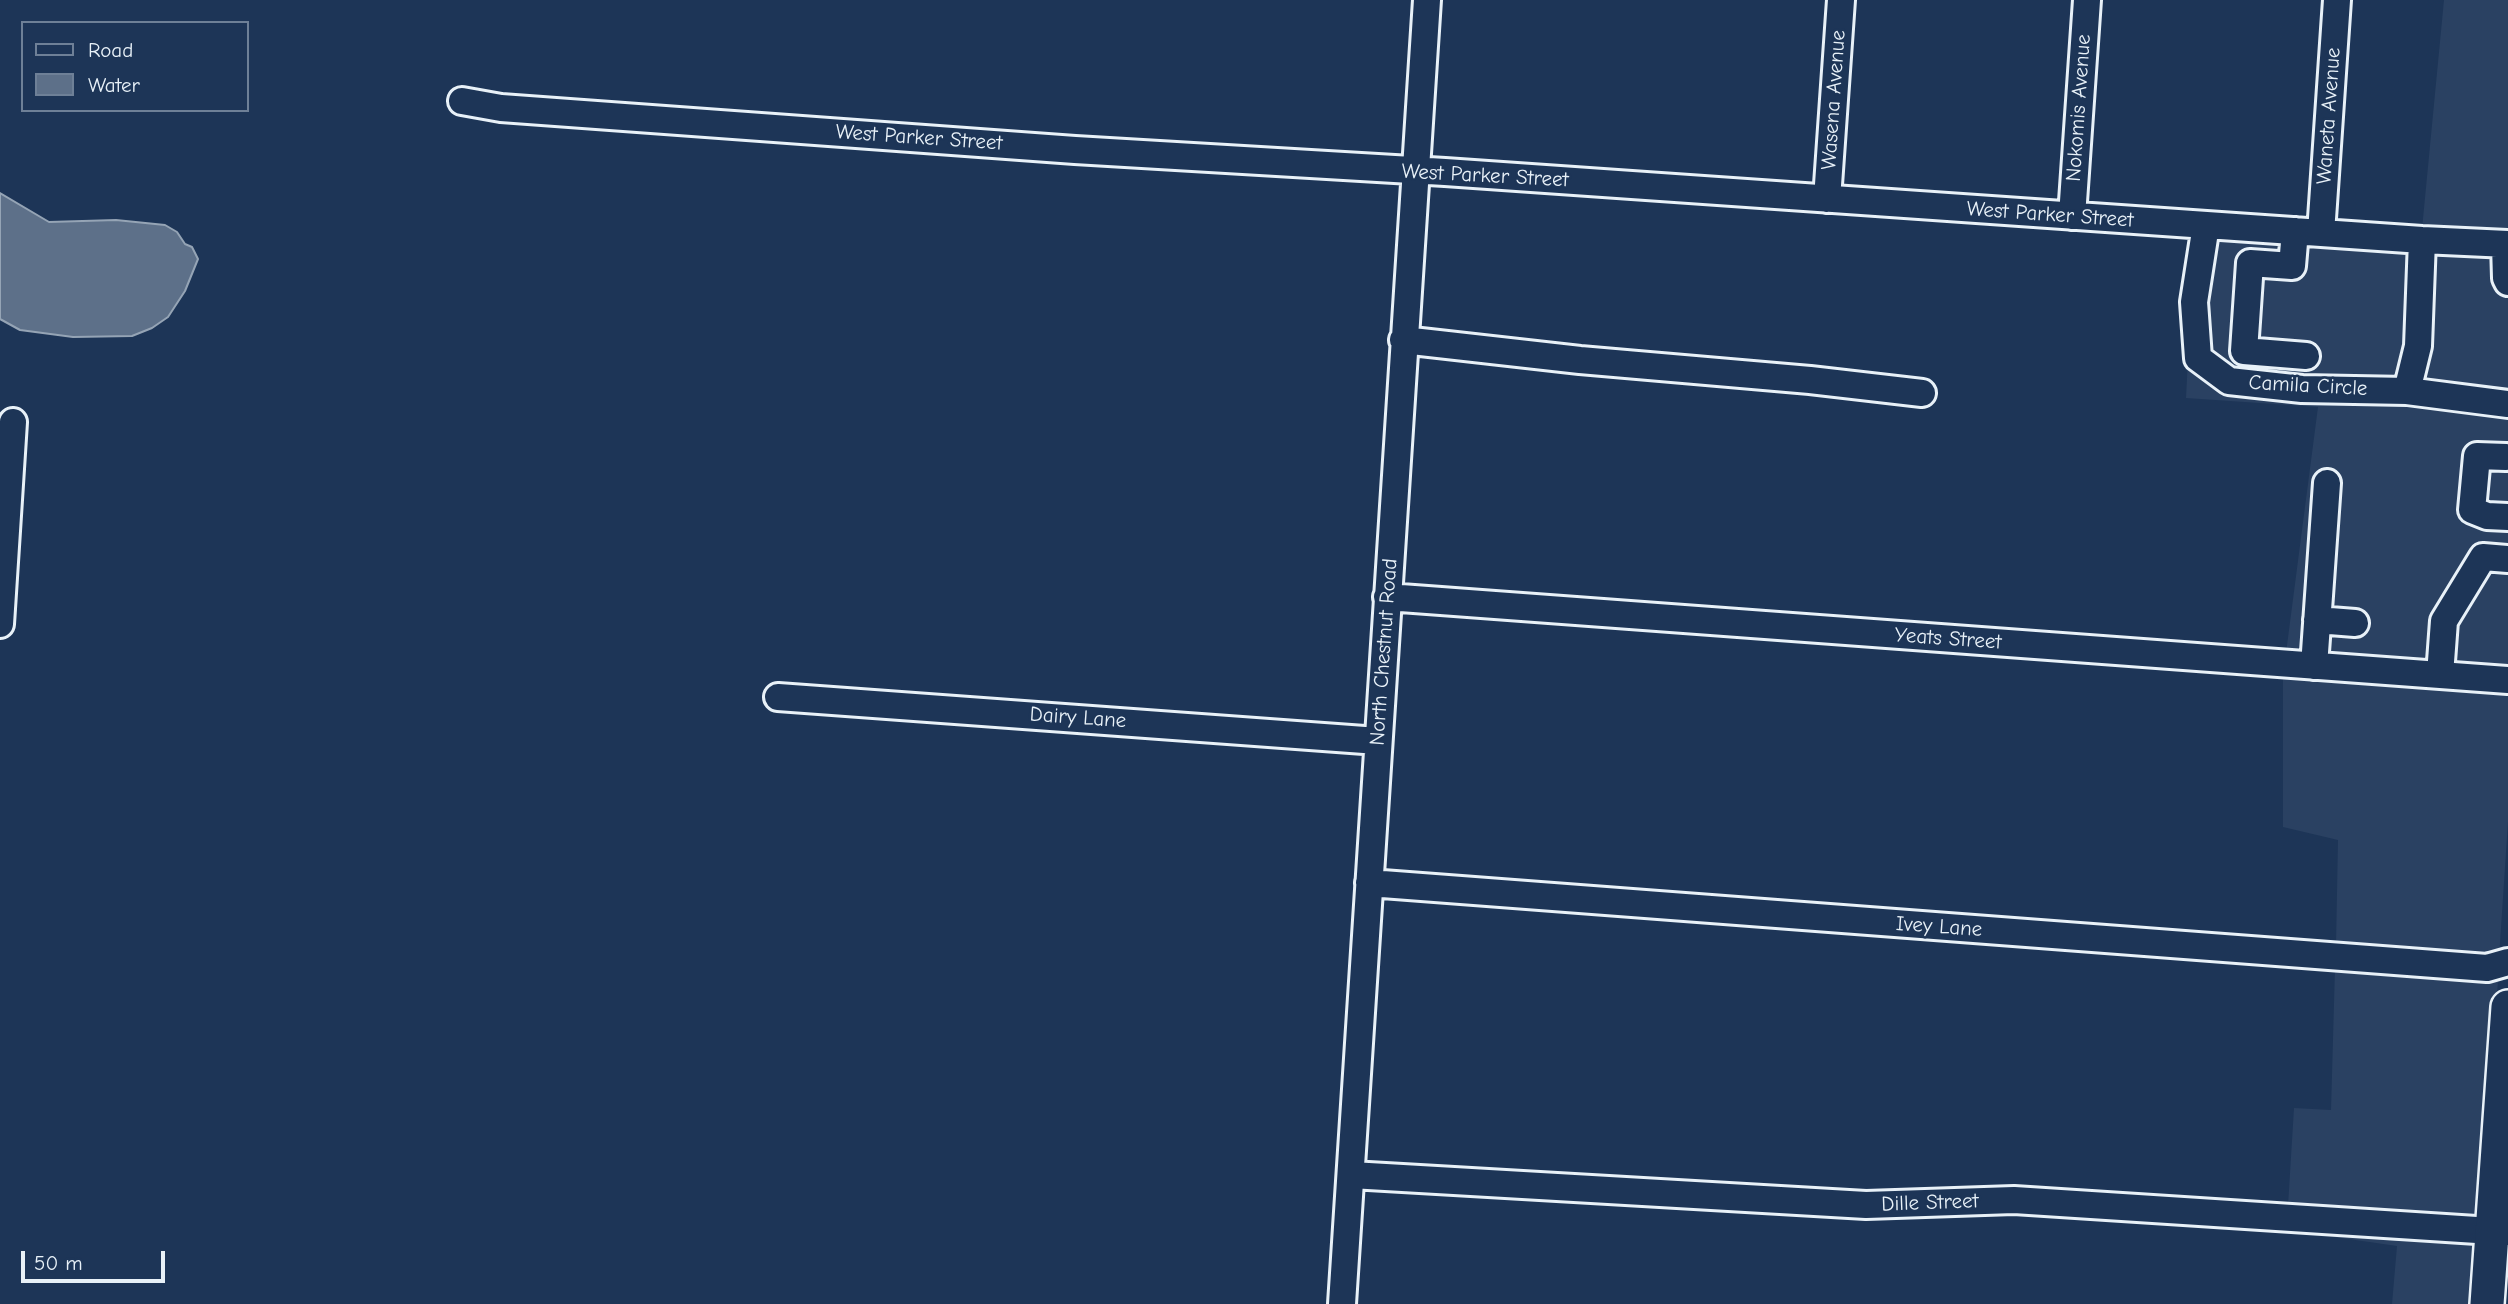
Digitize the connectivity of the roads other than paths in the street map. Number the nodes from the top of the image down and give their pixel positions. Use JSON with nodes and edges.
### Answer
{"nodes":[{"id":1,"x":1427,"y":0,"type":"edge"},
{"id":2,"x":1841,"y":0,"type":"edge"},
{"id":3,"x":2087,"y":0,"type":"edge"},
{"id":4,"x":2337,"y":0,"type":"edge"},
{"id":5,"x":462,"y":101,"type":"dead end"},
{"id":6,"x":1415,"y":172,"type":"junction"},
{"id":7,"x":1827,"y":199,"type":"junction"},
{"id":8,"x":2072,"y":216,"type":"junction"},
{"id":9,"x":2206,"y":225,"type":"junction"},
{"id":10,"x":2308,"y":232,"type":"junction"},
{"id":11,"x":2422,"y":240,"type":"junction"},
{"id":12,"x":2507,"y":244,"type":"edge"},
{"id":13,"x":2508,"y":282,"type":"edge"},
{"id":14,"x":1403,"y":340,"type":"junction"},
{"id":15,"x":2305,"y":356,"type":"dead end"},
{"id":16,"x":2407,"y":391,"type":"junction"},
{"id":17,"x":1922,"y":393,"type":"dead end"},
{"id":18,"x":2508,"y":404,"type":"edge"},
{"id":19,"x":13,"y":422,"type":"dead end"},
{"id":20,"x":2507,"y":452,"type":"edge"},
{"id":21,"x":2327,"y":483,"type":"dead end"},
{"id":22,"x":2508,"y":517,"type":"edge"},
{"id":23,"x":2508,"y":559,"type":"edge"},
{"id":24,"x":1388,"y":597,"type":"junction"},
{"id":25,"x":2317,"y":620,"type":"junction"},
{"id":26,"x":2355,"y":623,"type":"dead end"},
{"id":27,"x":0,"y":624,"type":"edge"},
{"id":28,"x":2314,"y":666,"type":"junction"},
{"id":29,"x":2440,"y":676,"type":"junction"},
{"id":30,"x":2508,"y":680,"type":"edge"},
{"id":31,"x":778,"y":697,"type":"dead end"},
{"id":32,"x":1378,"y":741,"type":"junction"},
{"id":33,"x":1369,"y":883,"type":"junction"},
{"id":34,"x":2508,"y":962,"type":"edge"},
{"id":35,"x":2508,"y":1007,"type":"edge"},
{"id":36,"x":1351,"y":1175,"type":"junction"},
{"id":37,"x":2500,"y":1231,"type":"edge"},
{"id":38,"x":1342,"y":1304,"type":"edge"},
{"id":39,"x":2487,"y":1304,"type":"edge"}],
"edges":[{"from":1,"to":6,"type":"street","name":"North Chestnut Road"},
{"from":2,"to":7,"type":"street","name":"Wasena Avenue"},
{"from":3,"to":8,"type":"street","name":"Nokomis Avenue"},
{"from":4,"to":10,"type":"street","name":"Waneta Avenue"},
{"from":5,"to":6,"type":"street","name":"West Parker Street"},
{"from":6,"to":7,"type":"street","name":"West Parker Street"},
{"from":6,"to":14,"type":"street","name":"North Chestnut Road"},
{"from":7,"to":8,"type":"street","name":"West Parker Street"},
{"from":8,"to":9,"type":"street","name":"West Parker Street"},
{"from":9,"to":10,"type":"street","name":"West Parker Street"},
{"from":9,"to":16,"type":"street","name":"Camila Circle"},
{"from":10,"to":11,"type":"street","name":"West Parker Street"},
{"from":10,"to":15,"type":"street","name":"Waneta Avenue"},
{"from":11,"to":12,"type":"street","name":"West Parker Street"},
{"from":11,"to":16,"type":"street"},
{"from":12,"to":13,"type":"street"},
{"from":14,"to":17,"type":"street"},
{"from":14,"to":24,"type":"street","name":"North Chestnut Road"},
{"from":16,"to":18,"type":"street","name":"Camila Circle"},
{"from":19,"to":27,"type":"street"},
{"from":20,"to":22,"type":"street"},
{"from":21,"to":25,"type":"street"},
{"from":23,"to":29,"type":"street"},
{"from":24,"to":28,"type":"street","name":"Yeats Street"},
{"from":24,"to":32,"type":"street","name":"North Chestnut Road"},
{"from":25,"to":26,"type":"street"},
{"from":25,"to":28,"type":"street"},
{"from":28,"to":29,"type":"street","name":"Yeats Street"},
{"from":29,"to":30,"type":"street","name":"Yeats Street"},
{"from":31,"to":32,"type":"street","name":"Dairy Lane"},
{"from":32,"to":33,"type":"street","name":"North Chestnut Road"},
{"from":33,"to":34,"type":"street","name":"Ivey Lane"},
{"from":33,"to":36,"type":"street","name":"North Chestnut Road"},
{"from":35,"to":37,"type":"main road"},
{"from":36,"to":37,"type":"street","name":"Dille Street"},
{"from":36,"to":38,"type":"street","name":"North Chestnut Road"},
{"from":37,"to":39,"type":"main road"}]}
